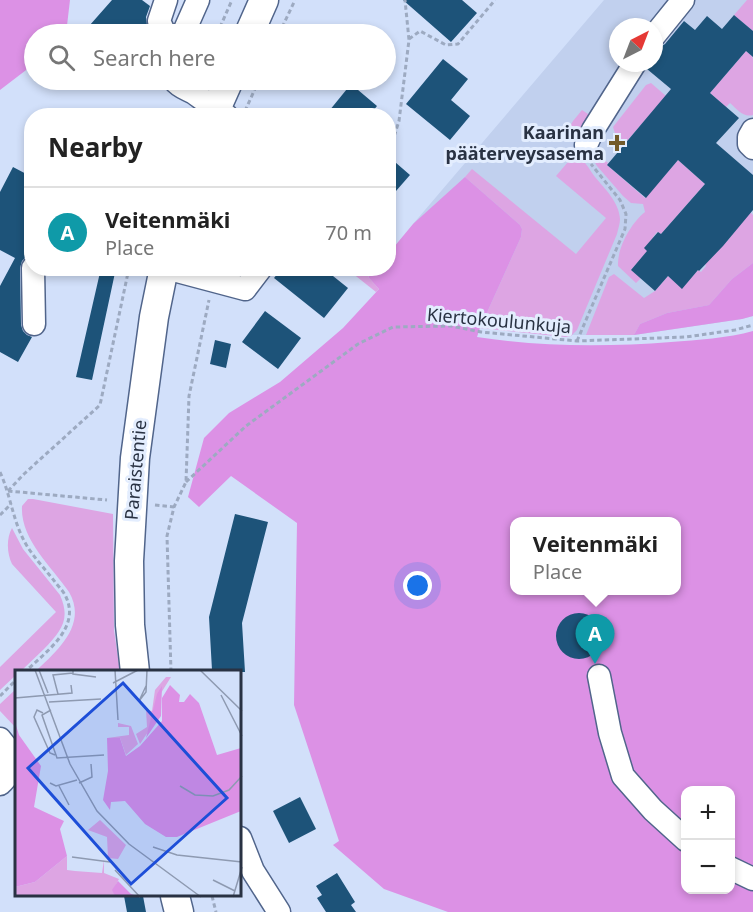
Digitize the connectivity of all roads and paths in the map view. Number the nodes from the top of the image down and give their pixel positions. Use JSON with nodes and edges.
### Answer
{"nodes":[{"id":1,"x":166,"y":0,"type":"edge"},
{"id":2,"x":198,"y":0,"type":"edge"},
{"id":3,"x":232,"y":0,"type":"edge"},
{"id":4,"x":264,"y":0,"type":"edge"},
{"id":5,"x":295,"y":0,"type":"edge"},
{"id":6,"x":405,"y":0,"type":"edge"},
{"id":7,"x":495,"y":0,"type":"edge"},
{"id":8,"x":683,"y":0,"type":"edge"},
{"id":9,"x":160,"y":24,"type":"edge"},
{"id":10,"x":187,"y":24,"type":"edge"},
{"id":11,"x":221,"y":24,"type":"edge"},
{"id":12,"x":253,"y":24,"type":"edge"},
{"id":13,"x":284,"y":24,"type":"edge"},
{"id":14,"x":663,"y":25,"type":"edge"},
{"id":15,"x":409,"y":40,"type":"junction"},
{"id":16,"x":629,"y":72,"type":"edge"},
{"id":17,"x":188,"y":90,"type":"edge"},
{"id":18,"x":226,"y":90,"type":"edge"},
{"id":19,"x":255,"y":90,"type":"edge"},
{"id":20,"x":212,"y":108,"type":"edge"},
{"id":21,"x":221,"y":108,"type":"edge"},
{"id":22,"x":247,"y":108,"type":"edge"},
{"id":23,"x":396,"y":128,"type":"edge"},
{"id":24,"x":753,"y":130,"type":"edge"},
{"id":25,"x":586,"y":145,"type":"joint"},
{"id":26,"x":753,"y":148,"type":"edge"},
{"id":27,"x":33,"y":276,"type":"edge"},
{"id":28,"x":127,"y":276,"type":"edge"},
{"id":29,"x":163,"y":276,"type":"edge"},
{"id":30,"x":195,"y":276,"type":"edge"},
{"id":31,"x":255,"y":276,"type":"edge"},
{"id":32,"x":213,"y":281,"type":"junction"},
{"id":33,"x":34,"y":324,"type":"dead end"},
{"id":34,"x":753,"y":326,"type":"edge"},
{"id":35,"x":577,"y":341,"type":"junction"},
{"id":36,"x":1,"y":475,"type":"edge"},
{"id":37,"x":186,"y":482,"type":"junction"},
{"id":38,"x":8,"y":491,"type":"junction"},
{"id":39,"x":107,"y":500,"type":"dead end"},
{"id":40,"x":11,"y":504,"type":"junction"},
{"id":41,"x":149,"y":504,"type":"dead end"},
{"id":42,"x":174,"y":507,"type":"junction"},
{"id":43,"x":0,"y":515,"type":"edge"},
{"id":44,"x":27,"y":670,"type":"edge"},
{"id":45,"x":135,"y":670,"type":"edge"},
{"id":46,"x":171,"y":670,"type":"edge"},
{"id":47,"x":599,"y":676,"type":"dead end"},
{"id":48,"x":15,"y":681,"type":"edge"},
{"id":49,"x":0,"y":696,"type":"edge"},
{"id":50,"x":0,"y":739,"type":"edge"},
{"id":51,"x":0,"y":784,"type":"edge"},
{"id":52,"x":681,"y":835,"type":"edge"},
{"id":53,"x":242,"y":843,"type":"edge"},
{"id":54,"x":735,"y":870,"type":"edge"},
{"id":55,"x":753,"y":879,"type":"edge"},
{"id":56,"x":175,"y":897,"type":"edge"},
{"id":57,"x":212,"y":897,"type":"edge"},
{"id":58,"x":179,"y":912,"type":"edge"},
{"id":59,"x":216,"y":912,"type":"edge"},
{"id":60,"x":279,"y":912,"type":"edge"}],
"edges":[{"from":1,"to":9,"type":"street"},
{"from":2,"to":10,"type":"street"},
{"from":3,"to":11,"type":"path"},
{"from":4,"to":12,"type":"main road"},
{"from":5,"to":13,"type":"path"},
{"from":6,"to":15,"type":"path"},
{"from":7,"to":15,"type":"path"},
{"from":8,"to":14,"type":"street"},
{"from":15,"to":23,"type":"path"},
{"from":16,"to":25,"type":"street"},
{"from":17,"to":20,"type":"street"},
{"from":18,"to":21,"type":"main road"},
{"from":19,"to":22,"type":"path"},
{"from":24,"to":26,"type":"street"},
{"from":25,"to":35,"type":"path"},
{"from":27,"to":33,"type":"street"},
{"from":28,"to":38,"type":"path"},
{"from":29,"to":45,"type":"main road","name":"Paraistentie"},
{"from":30,"to":32,"type":"street"},
{"from":31,"to":32,"type":"street"},
{"from":32,"to":37,"type":"path"},
{"from":34,"to":35,"type":"path","name":"Kiertokoulunkuja"},
{"from":35,"to":37,"type":"path","name":"Kiertokoulunkuja"},
{"from":36,"to":38,"type":"path"},
{"from":37,"to":42,"type":"path"},
{"from":38,"to":39,"type":"path"},
{"from":38,"to":40,"type":"path"},
{"from":40,"to":43,"type":"path"},
{"from":40,"to":44,"type":"path"},
{"from":41,"to":42,"type":"path"},
{"from":42,"to":46,"type":"path"},
{"from":47,"to":52,"type":"street"},
{"from":48,"to":49,"type":"path"},
{"from":50,"to":51,"type":"street"},
{"from":53,"to":60,"type":"street"},
{"from":54,"to":55,"type":"street"},
{"from":56,"to":58,"type":"main road"},
{"from":57,"to":59,"type":"path"}]}
